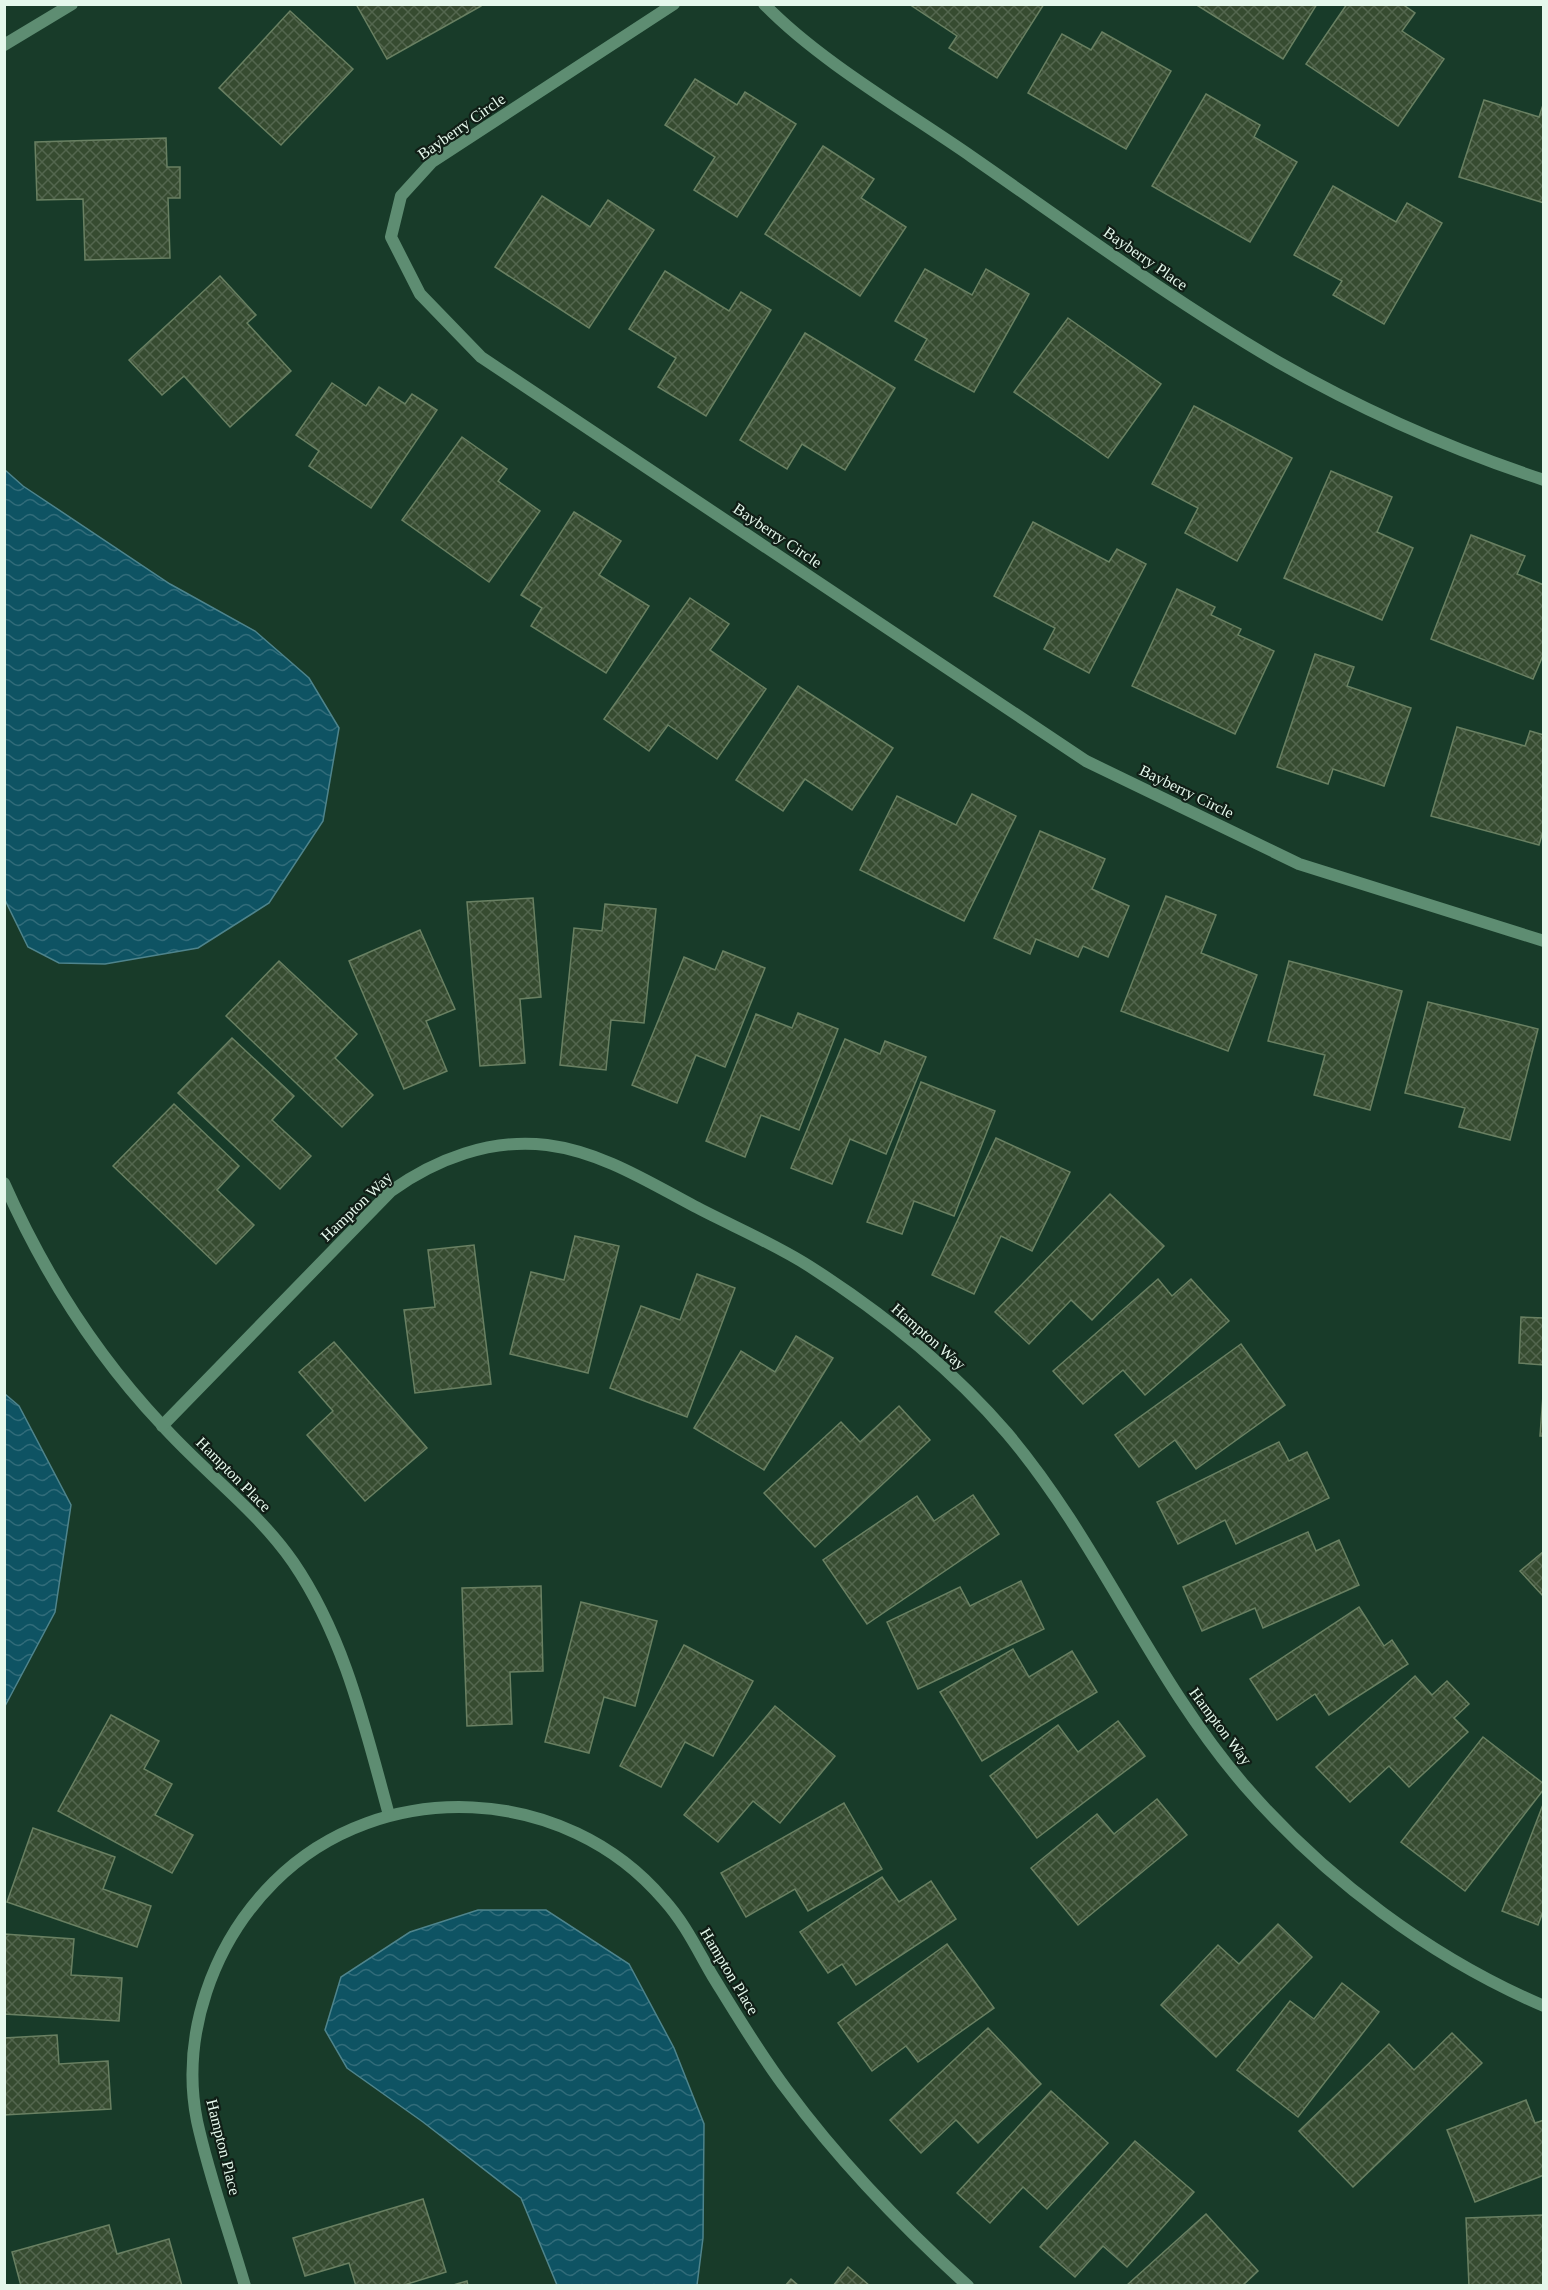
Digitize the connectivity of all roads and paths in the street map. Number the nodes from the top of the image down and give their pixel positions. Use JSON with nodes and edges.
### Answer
{"nodes":[{"id":1,"x":72,"y":4,"type":"edge"},
{"id":2,"x":674,"y":4,"type":"edge"},
{"id":3,"x":764,"y":4,"type":"edge"},
{"id":4,"x":4,"y":45,"type":"edge"},
{"id":5,"x":1544,"y":480,"type":"edge"},
{"id":6,"x":1544,"y":941,"type":"edge"},
{"id":7,"x":4,"y":1183,"type":"edge"},
{"id":8,"x":162,"y":1426,"type":"junction"},
{"id":9,"x":389,"y":1815,"type":"junction"},
{"id":10,"x":1544,"y":2006,"type":"edge"},
{"id":11,"x":245,"y":2286,"type":"edge"},
{"id":12,"x":968,"y":2286,"type":"edge"}],
"edges":[{"from":1,"to":4,"type":"street"},
{"from":2,"to":6,"type":"street","name":"Bayberry Circle"},
{"from":3,"to":5,"type":"street","name":"Bayberry Place"},
{"from":7,"to":8,"type":"street","name":"Hampton Place"},
{"from":8,"to":9,"type":"street","name":"Hampton Place"},
{"from":8,"to":10,"type":"street","name":"Hampton Way"},
{"from":9,"to":11,"type":"street","name":"Hampton Place"},
{"from":9,"to":12,"type":"street","name":"Hampton Place"}]}
